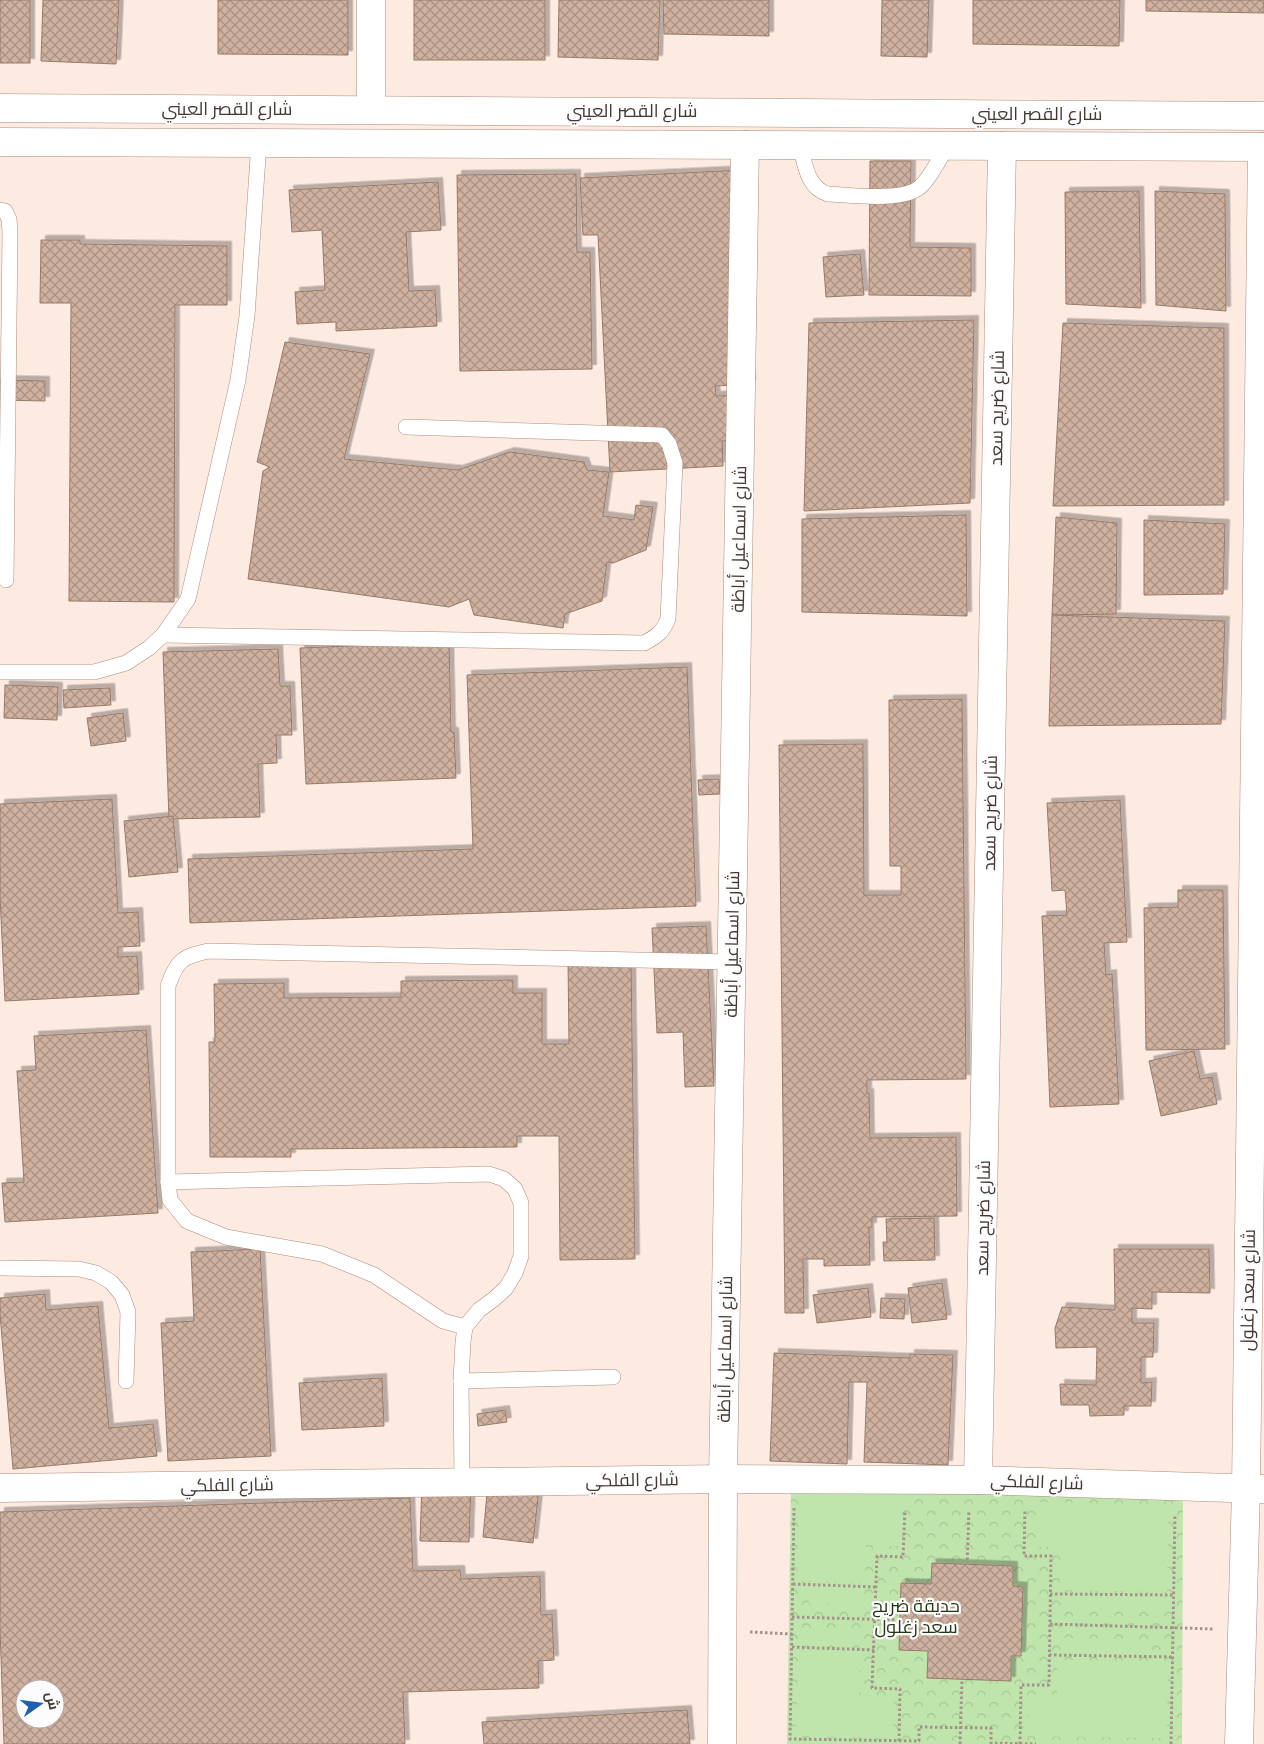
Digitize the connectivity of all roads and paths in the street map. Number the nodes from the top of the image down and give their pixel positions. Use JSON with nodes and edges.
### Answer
{"nodes":[{"id":1,"x":370,"y":0,"type":"edge"},
{"id":2,"x":0,"y":108,"type":"edge"},
{"id":3,"x":371,"y":110,"type":"junction"},
{"id":4,"x":1264,"y":116,"type":"edge"},
{"id":5,"x":0,"y":142,"type":"edge"},
{"id":6,"x":259,"y":143,"type":"junction"},
{"id":7,"x":745,"y":144,"type":"junction"},
{"id":8,"x":800,"y":145,"type":"junction"},
{"id":9,"x":948,"y":146,"type":"junction"},
{"id":10,"x":1002,"y":146,"type":"junction"},
{"id":11,"x":1263,"y":147,"type":"edge"},
{"id":12,"x":0,"y":210,"type":"edge"},
{"id":13,"x":406,"y":427,"type":"dead end"},
{"id":14,"x":6,"y":580,"type":"dead end"},
{"id":15,"x":163,"y":635,"type":"junction"},
{"id":16,"x":0,"y":672,"type":"edge"},
{"id":17,"x":732,"y":962,"type":"junction"},
{"id":18,"x":168,"y":1182,"type":"junction"},
{"id":19,"x":0,"y":1268,"type":"edge"},
{"id":20,"x":465,"y":1326,"type":"junction"},
{"id":21,"x":613,"y":1378,"type":"dead end"},
{"id":22,"x":461,"y":1381,"type":"junction"},
{"id":23,"x":126,"y":1382,"type":"dead end"},
{"id":24,"x":723,"y":1479,"type":"junction"},
{"id":25,"x":978,"y":1480,"type":"junction"},
{"id":26,"x":462,"y":1482,"type":"junction"},
{"id":27,"x":0,"y":1488,"type":"edge"},
{"id":28,"x":1255,"y":1489,"type":"edge"},
{"id":29,"x":794,"y":1501,"type":"dead end"},
{"id":30,"x":905,"y":1503,"type":"dead end"},
{"id":31,"x":970,"y":1506,"type":"dead end"},
{"id":32,"x":1025,"y":1507,"type":"dead end"},
{"id":33,"x":1175,"y":1509,"type":"dead end"},
{"id":34,"x":967,"y":1565,"type":"dead end"},
{"id":35,"x":793,"y":1584,"type":"junction"},
{"id":36,"x":876,"y":1587,"type":"junction"},
{"id":37,"x":1050,"y":1594,"type":"junction"},
{"id":38,"x":1173,"y":1595,"type":"junction"},
{"id":39,"x":792,"y":1617,"type":"junction"},
{"id":40,"x":874,"y":1619,"type":"junction"},
{"id":41,"x":900,"y":1620,"type":"dead end"},
{"id":42,"x":1050,"y":1624,"type":"junction"},
{"id":43,"x":1173,"y":1628,"type":"junction"},
{"id":44,"x":1183,"y":1628,"type":"dead end"},
{"id":45,"x":723,"y":1631,"type":"junction"},
{"id":46,"x":792,"y":1634,"type":"junction"},
{"id":47,"x":792,"y":1647,"type":"junction"},
{"id":48,"x":874,"y":1650,"type":"junction"},
{"id":49,"x":1049,"y":1655,"type":"junction"},
{"id":50,"x":1173,"y":1657,"type":"junction"},
{"id":51,"x":962,"y":1679,"type":"dead end"},
{"id":52,"x":960,"y":1728,"type":"junction"},
{"id":53,"x":899,"y":1741,"type":"junction"},
{"id":54,"x":722,"y":1744,"type":"edge"},
{"id":55,"x":960,"y":1744,"type":"edge"},
{"id":56,"x":1020,"y":1744,"type":"edge"},
{"id":57,"x":1036,"y":1744,"type":"edge"},
{"id":58,"x":1171,"y":1744,"type":"edge"},
{"id":59,"x":1239,"y":1744,"type":"edge"}],
"edges":[{"from":1,"to":3,"type":"main road"},
{"from":2,"to":3,"type":"main road","name":"شارع القصر العيني"},
{"from":3,"to":4,"type":"main road","name":"شارع القصر العيني"},
{"from":5,"to":6,"type":"main road","name":"شارع القصر العيني"},
{"from":6,"to":7,"type":"main road","name":"شارع القصر العيني"},
{"from":6,"to":15,"type":"lane"},
{"from":7,"to":8,"type":"main road","name":"شارع القصر العيني"},
{"from":7,"to":17,"type":"main road","name":"شارع اسماعيل أباظة"},
{"from":8,"to":9,"type":"main road","name":"شارع القصر العيني"},
{"from":8,"to":9,"type":"lane"},
{"from":9,"to":10,"type":"main road","name":"شارع القصر العيني"},
{"from":10,"to":11,"type":"main road","name":"شارع القصر العيني"},
{"from":10,"to":25,"type":"main road","name":"شارع ضريح سعد"},
{"from":11,"to":28,"type":"main road","name":"شارع سعد زغلول"},
{"from":12,"to":14,"type":"lane"},
{"from":13,"to":15,"type":"lane"},
{"from":15,"to":16,"type":"lane"},
{"from":17,"to":18,"type":"lane"},
{"from":17,"to":24,"type":"main road","name":"شارع اسماعيل أباظة"},
{"from":18,"to":20,"type":"lane"},
{"from":18,"to":20,"type":"lane"},
{"from":19,"to":23,"type":"lane"},
{"from":20,"to":22,"type":"lane"},
{"from":21,"to":22,"type":"lane"},
{"from":22,"to":26,"type":"lane"},
{"from":24,"to":25,"type":"main road","name":"شارع الفلكي"},
{"from":24,"to":26,"type":"main road","name":"شارع الفلكي"},
{"from":24,"to":45,"type":"main road","name":"شارع اسماعيل أباظة"},
{"from":25,"to":28,"type":"main road","name":"شارع الفلكي"},
{"from":26,"to":27,"type":"main road","name":"شارع الفلكي"},
{"from":28,"to":59,"type":"main road","name":"شارع سعد زغلول"},
{"from":29,"to":35,"type":"path"},
{"from":30,"to":36,"type":"path"},
{"from":31,"to":34,"type":"path"},
{"from":32,"to":37,"type":"path"},
{"from":33,"to":38,"type":"path"},
{"from":35,"to":36,"type":"path"},
{"from":35,"to":39,"type":"path"},
{"from":36,"to":40,"type":"path"},
{"from":37,"to":38,"type":"path"},
{"from":37,"to":42,"type":"path"},
{"from":38,"to":43,"type":"path"},
{"from":39,"to":40,"type":"path"},
{"from":39,"to":46,"type":"path"},
{"from":40,"to":41,"type":"path"},
{"from":40,"to":48,"type":"path"},
{"from":42,"to":43,"type":"path"},
{"from":42,"to":49,"type":"path"},
{"from":43,"to":44,"type":"path"},
{"from":43,"to":50,"type":"path"},
{"from":45,"to":46,"type":"path"},
{"from":45,"to":54,"type":"main road","name":"شارع اسماعيل أباظة"},
{"from":46,"to":47,"type":"path"},
{"from":47,"to":48,"type":"path"},
{"from":47,"to":53,"type":"path"},
{"from":48,"to":53,"type":"path"},
{"from":49,"to":50,"type":"path"},
{"from":49,"to":56,"type":"path"},
{"from":50,"to":58,"type":"path"},
{"from":51,"to":52,"type":"path"},
{"from":52,"to":53,"type":"path"},
{"from":52,"to":55,"type":"path"},
{"from":52,"to":56,"type":"path"},
{"from":56,"to":57,"type":"path"}]}
